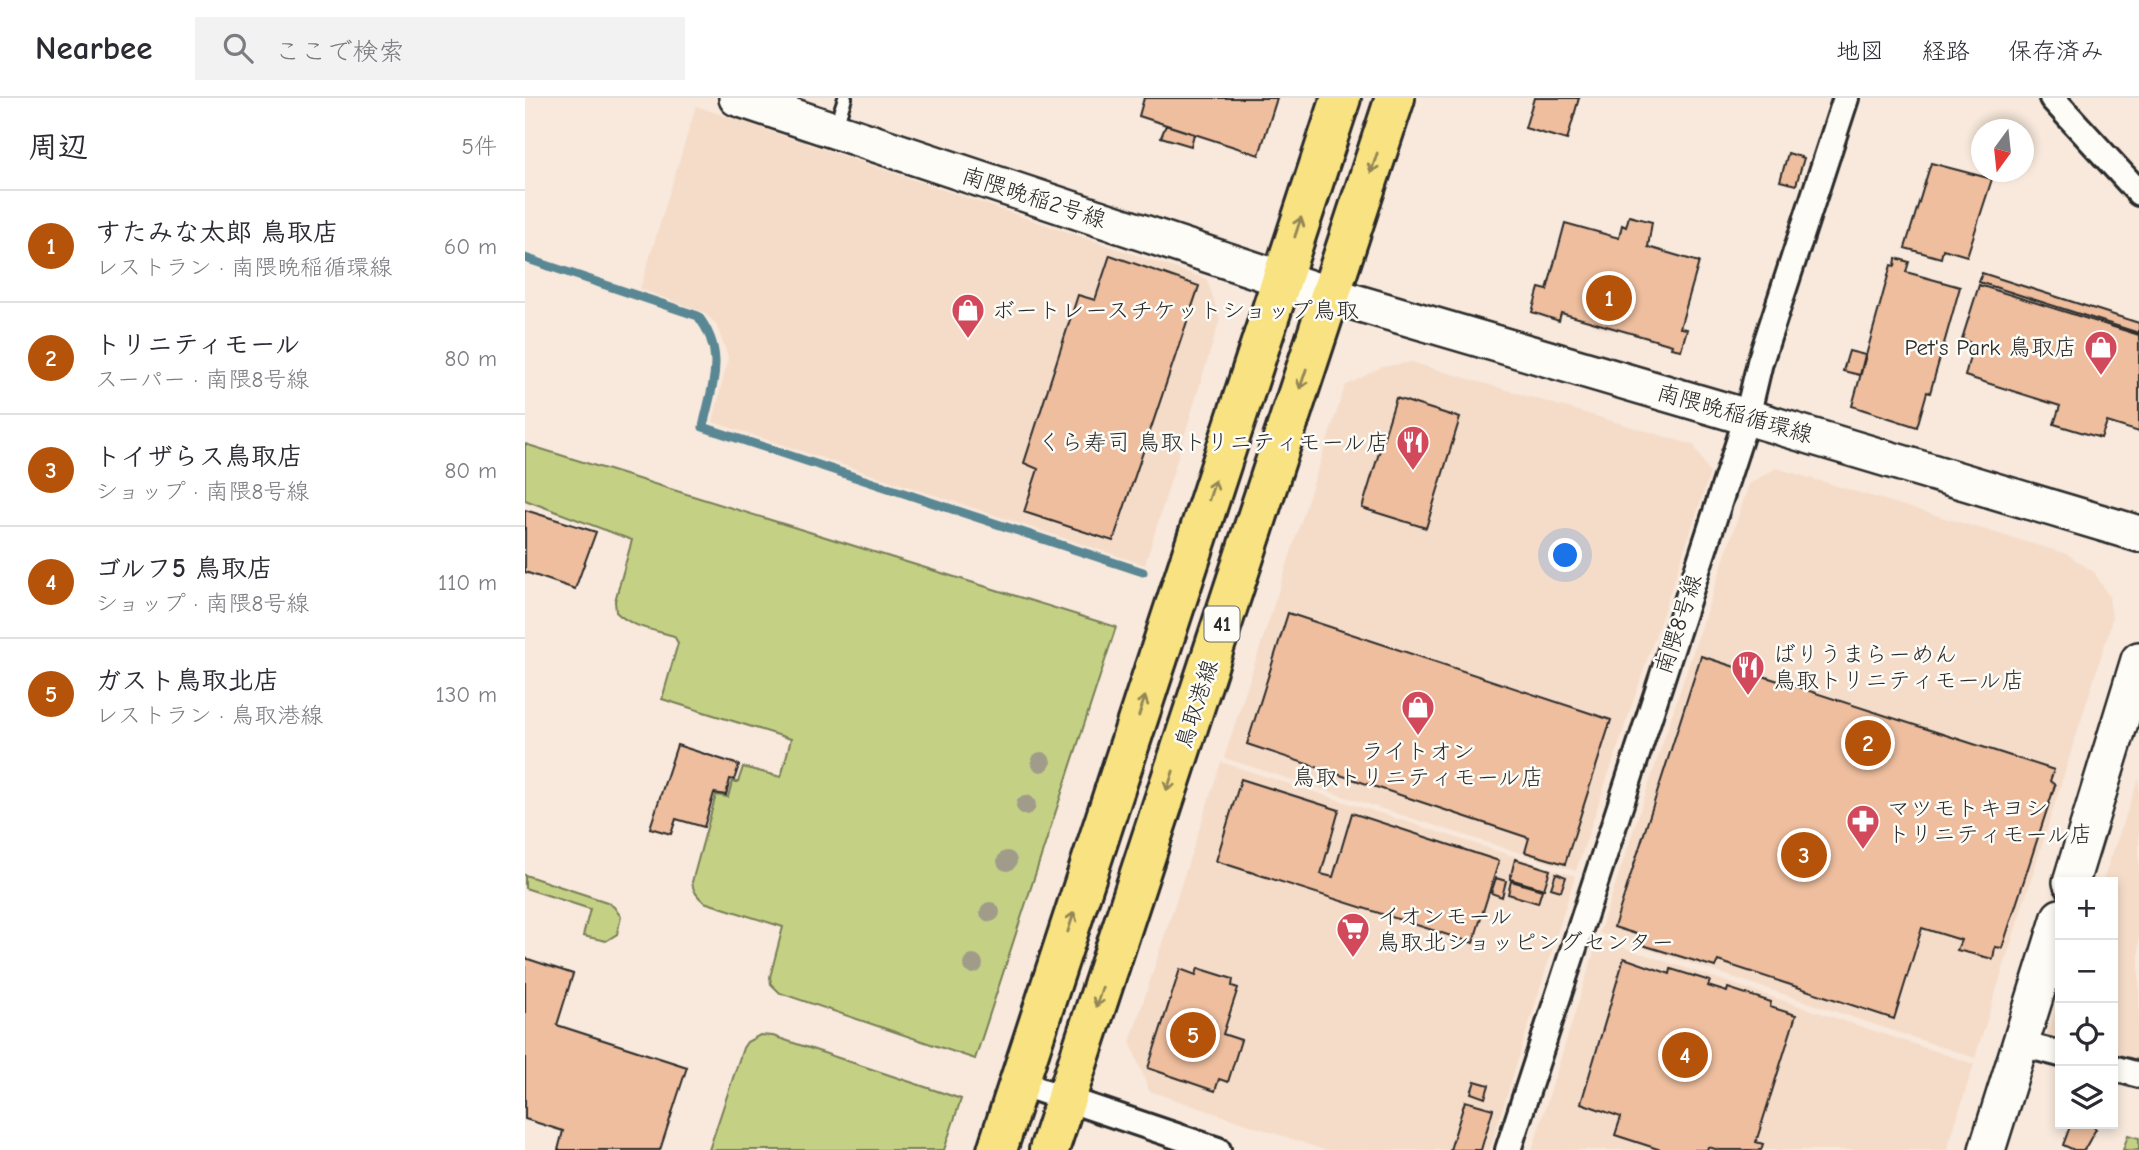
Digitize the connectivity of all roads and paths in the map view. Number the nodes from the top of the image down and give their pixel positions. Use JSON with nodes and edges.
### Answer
{"nodes":[{"id":1,"x":737,"y":98,"type":"edge"},
{"id":2,"x":1341,"y":98,"type":"edge"},
{"id":3,"x":1395,"y":98,"type":"edge"},
{"id":4,"x":1846,"y":98,"type":"edge"},
{"id":5,"x":2052,"y":98,"type":"edge"},
{"id":6,"x":840,"y":114,"type":"edge"},
{"id":7,"x":2139,"y":193,"type":"edge"},
{"id":8,"x":1281,"y":279,"type":"junction"},
{"id":9,"x":1330,"y":295,"type":"junction"},
{"id":10,"x":1747,"y":417,"type":"junction"},
{"id":11,"x":2139,"y":534,"type":"edge"},
{"id":12,"x":2139,"y":660,"type":"edge"},
{"id":13,"x":2073,"y":877,"type":"edge"},
{"id":14,"x":2055,"y":933,"type":"edge"},
{"id":15,"x":2021,"y":1044,"type":"junction"},
{"id":16,"x":2055,"y":1053,"type":"edge"},
{"id":17,"x":2118,"y":1069,"type":"edge"},
{"id":18,"x":2139,"y":1075,"type":"edge"},
{"id":19,"x":1019,"y":1083,"type":"junction"},
{"id":20,"x":1066,"y":1099,"type":"junction"},
{"id":21,"x":997,"y":1150,"type":"edge"},
{"id":22,"x":1049,"y":1150,"type":"edge"},
{"id":23,"x":1218,"y":1150,"type":"edge"},
{"id":24,"x":1508,"y":1150,"type":"edge"},
{"id":25,"x":1987,"y":1150,"type":"edge"}],
"edges":[{"from":1,"to":6,"type":"street","name":"南隈晩稲2号線"},
{"from":8,"to":2,"type":"main road","number":"41","one_way":true},
{"from":3,"to":9,"type":"main road","name":"鳥取港線","number":"41","one_way":true},
{"from":4,"to":10,"type":"street","name":"南隈8号線"},
{"from":5,"to":7,"type":"street"},
{"from":6,"to":8,"type":"street","name":"南隈晩稲2号線"},
{"from":8,"to":9,"type":"street","name":"南隈晩稲2号線"},
{"from":19,"to":8,"type":"main road","number":"41","one_way":true},
{"from":9,"to":10,"type":"street","name":"南隈晩稲循環線"},
{"from":9,"to":20,"type":"main road","name":"鳥取港線","number":"41","one_way":true},
{"from":10,"to":11,"type":"street","name":"南隈晩稲循環線"},
{"from":10,"to":24,"type":"street","name":"南隈8号線"},
{"from":12,"to":13,"type":"street"},
{"from":14,"to":15,"type":"street"},
{"from":15,"to":16,"type":"street"},
{"from":15,"to":25,"type":"street"},
{"from":17,"to":18,"type":"street"},
{"from":19,"to":20,"type":"street"},
{"from":19,"to":21,"type":"main road","number":"41"},
{"from":20,"to":22,"type":"main road","name":"鳥取港線","number":"41"},
{"from":20,"to":23,"type":"street"}]}
